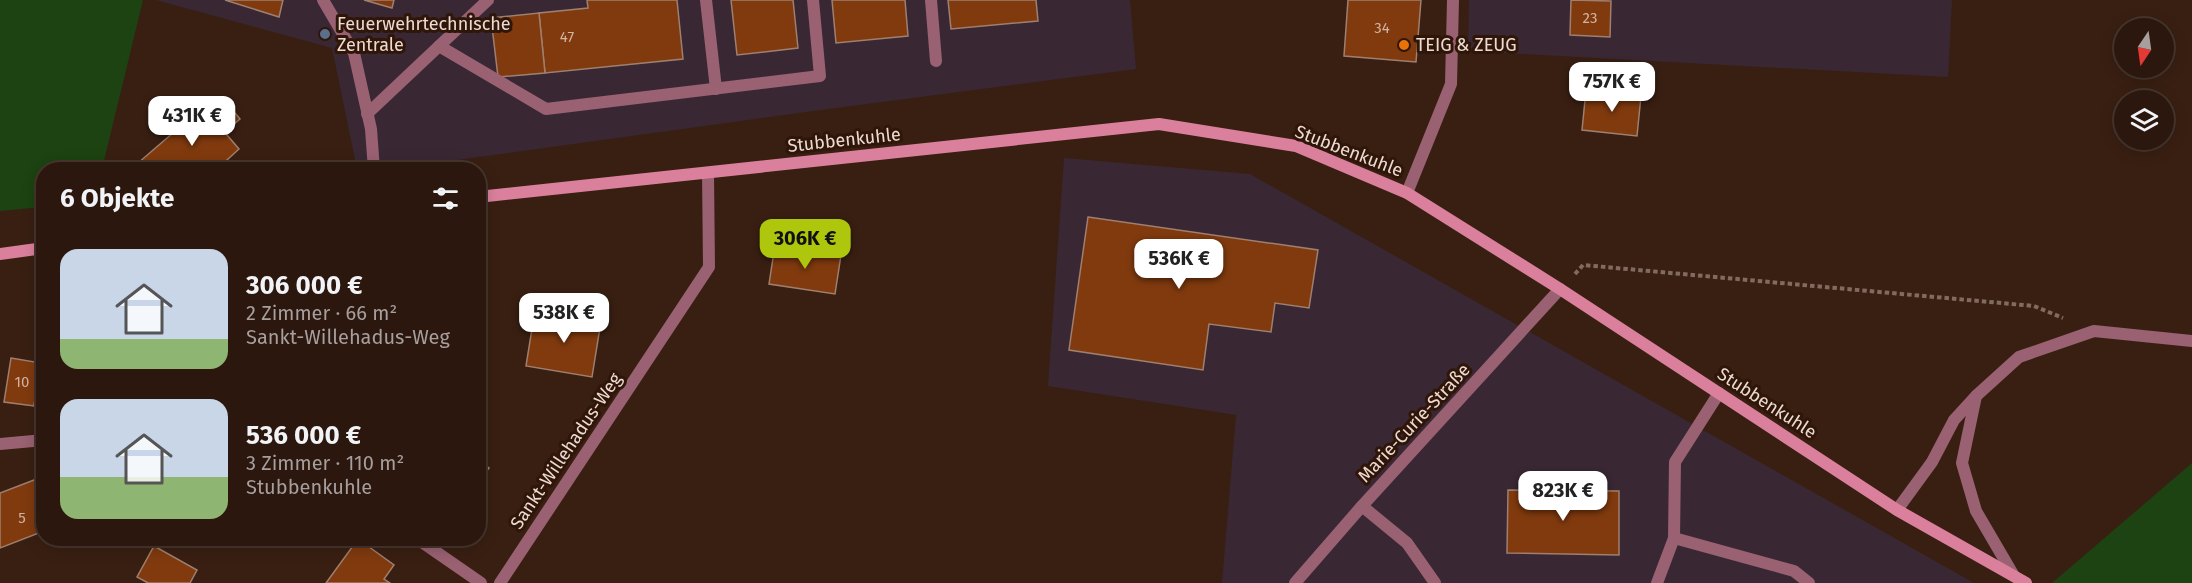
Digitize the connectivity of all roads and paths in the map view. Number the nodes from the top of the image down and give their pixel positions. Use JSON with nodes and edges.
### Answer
{"nodes":[{"id":1,"x":323,"y":0,"type":"edge"},
{"id":2,"x":488,"y":0,"type":"edge"},
{"id":3,"x":706,"y":0,"type":"edge"},
{"id":4,"x":813,"y":0,"type":"edge"},
{"id":5,"x":931,"y":0,"type":"edge"},
{"id":6,"x":1453,"y":0,"type":"edge"},
{"id":7,"x":439,"y":46,"type":"junction"},
{"id":8,"x":936,"y":61,"type":"dead end"},
{"id":9,"x":716,"y":89,"type":"junction"},
{"id":10,"x":367,"y":114,"type":"junction"},
{"id":11,"x":374,"y":162,"type":"edge"},
{"id":12,"x":708,"y":173,"type":"junction"},
{"id":13,"x":1407,"y":193,"type":"junction"},
{"id":14,"x":486,"y":195,"type":"edge"},
{"id":15,"x":36,"y":249,"type":"edge"},
{"id":16,"x":0,"y":254,"type":"edge"},
{"id":17,"x":1560,"y":290,"type":"junction"},
{"id":18,"x":2094,"y":331,"type":"junction"},
{"id":19,"x":2192,"y":341,"type":"edge"},
{"id":20,"x":1719,"y":393,"type":"junction"},
{"id":21,"x":1976,"y":396,"type":"junction"},
{"id":22,"x":36,"y":441,"type":"edge"},
{"id":23,"x":0,"y":444,"type":"edge"},
{"id":24,"x":1362,"y":506,"type":"junction"},
{"id":25,"x":1897,"y":510,"type":"junction"},
{"id":26,"x":1674,"y":538,"type":"junction"},
{"id":27,"x":428,"y":546,"type":"edge"},
{"id":28,"x":2014,"y":576,"type":"junction"},
{"id":29,"x":481,"y":583,"type":"edge"},
{"id":30,"x":500,"y":583,"type":"edge"},
{"id":31,"x":1295,"y":583,"type":"edge"},
{"id":32,"x":1435,"y":583,"type":"edge"},
{"id":33,"x":1656,"y":583,"type":"edge"},
{"id":34,"x":1809,"y":583,"type":"edge"},
{"id":35,"x":2026,"y":583,"type":"edge"}],
"edges":[{"from":1,"to":10,"type":"street"},
{"from":2,"to":7,"type":"street"},
{"from":3,"to":9,"type":"street"},
{"from":4,"to":9,"type":"street"},
{"from":5,"to":8,"type":"street"},
{"from":6,"to":13,"type":"street"},
{"from":7,"to":9,"type":"street"},
{"from":7,"to":10,"type":"street"},
{"from":10,"to":11,"type":"street"},
{"from":12,"to":13,"type":"main road","name":"Stubbenkuhle"},
{"from":12,"to":14,"type":"main road","name":"Stubbenkuhle"},
{"from":12,"to":30,"type":"street","name":"Sankt-Willehadus-Weg"},
{"from":13,"to":17,"type":"main road","name":"Stubbenkuhle"},
{"from":15,"to":16,"type":"main road"},
{"from":17,"to":18,"type":"path"},
{"from":17,"to":20,"type":"main road","name":"Stubbenkuhle"},
{"from":17,"to":24,"type":"street","name":"Marie-Curie-Straße"},
{"from":18,"to":19,"type":"street"},
{"from":18,"to":21,"type":"street"},
{"from":20,"to":25,"type":"main road","name":"Stubbenkuhle"},
{"from":20,"to":26,"type":"street"},
{"from":21,"to":25,"type":"street"},
{"from":21,"to":28,"type":"street"},
{"from":22,"to":23,"type":"street"},
{"from":24,"to":31,"type":"street","name":"Marie-Curie-Straße"},
{"from":24,"to":32,"type":"street"},
{"from":25,"to":28,"type":"main road","name":"Stubbenkuhle"},
{"from":26,"to":33,"type":"street"},
{"from":26,"to":34,"type":"street"},
{"from":27,"to":29,"type":"street"},
{"from":28,"to":35,"type":"main road","name":"Stubbenkuhle"}]}
